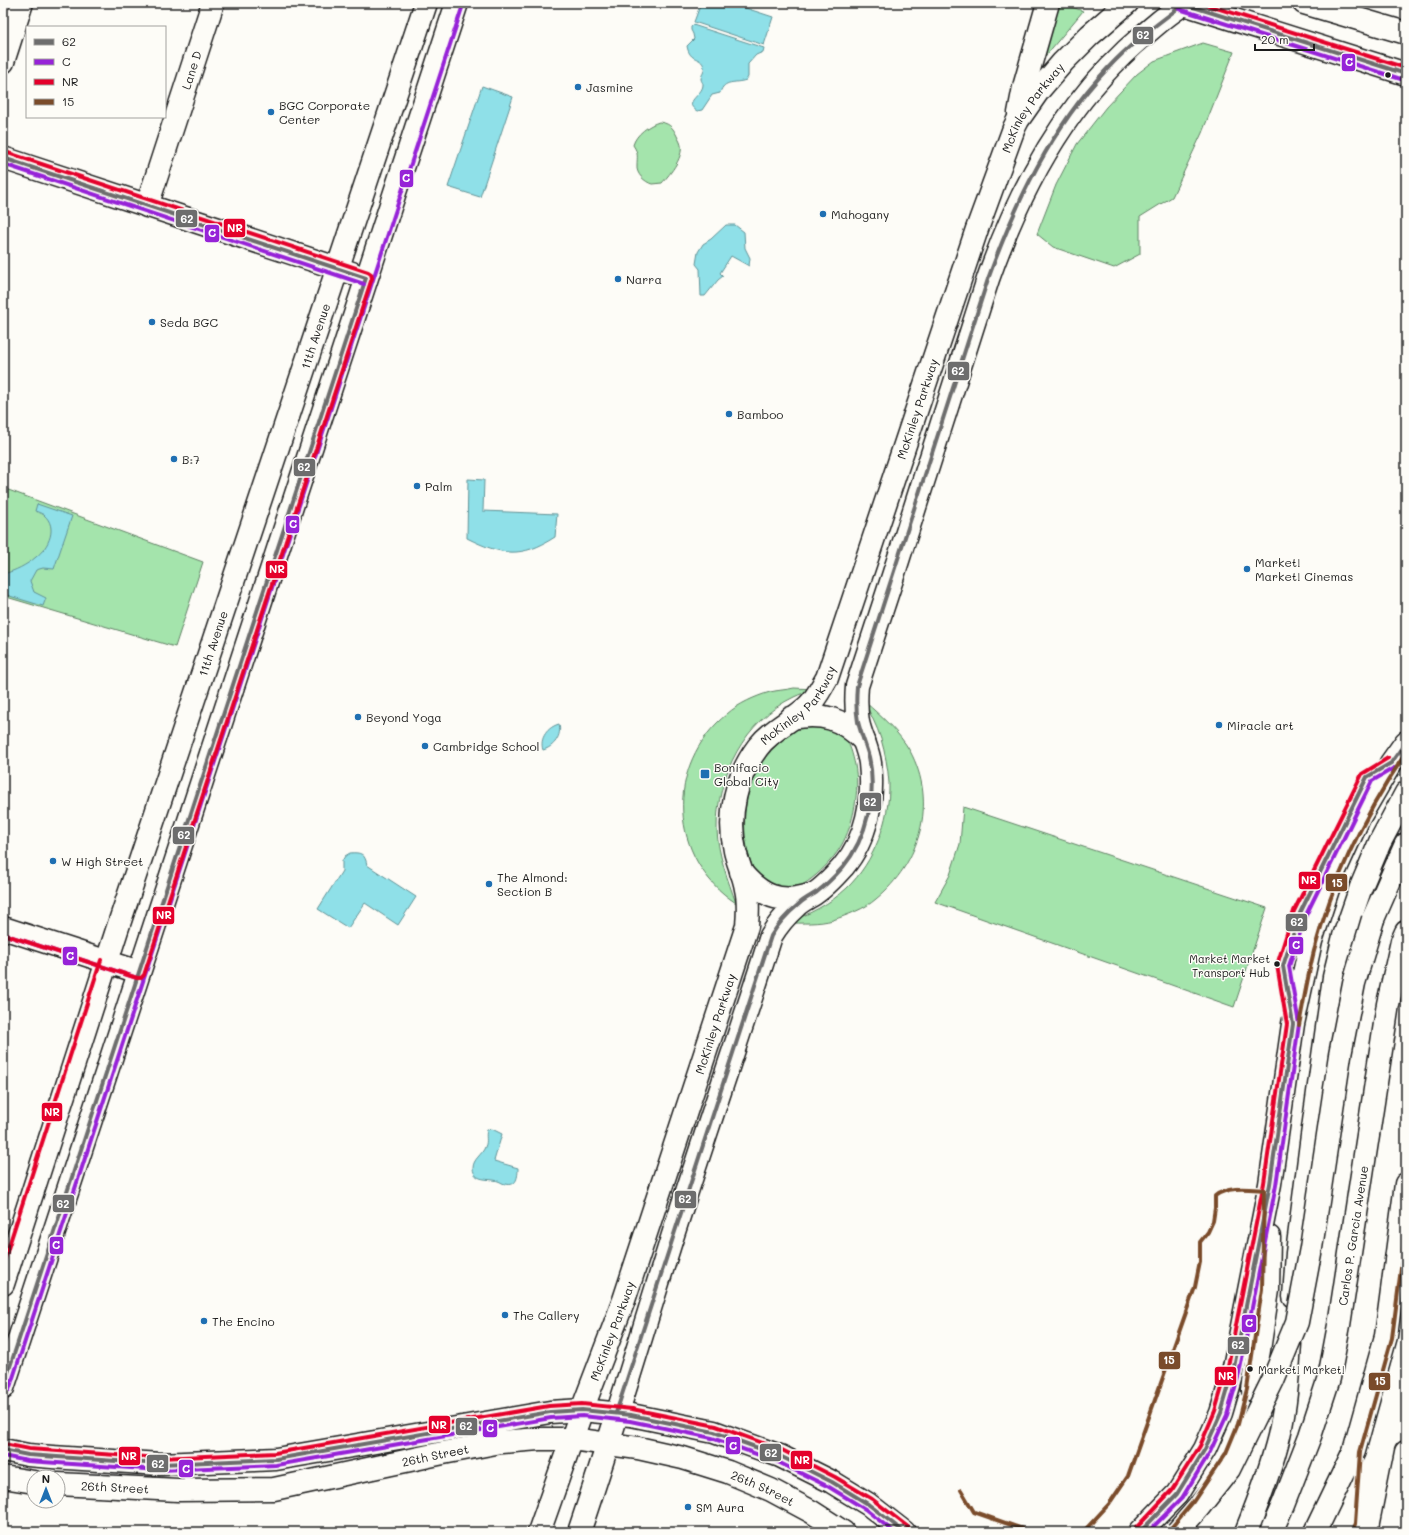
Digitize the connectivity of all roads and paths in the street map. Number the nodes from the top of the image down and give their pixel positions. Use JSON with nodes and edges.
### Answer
{"nodes":[{"id":1,"x":22,"y":3,"type":"edge"},
{"id":2,"x":213,"y":3,"type":"edge"},
{"id":3,"x":426,"y":3,"type":"edge"},
{"id":4,"x":457,"y":3,"type":"edge"},
{"id":5,"x":1048,"y":3,"type":"edge"},
{"id":6,"x":1127,"y":3,"type":"edge"},
{"id":7,"x":1184,"y":3,"type":"edge"},
{"id":8,"x":1304,"y":3,"type":"edge"},
{"id":9,"x":1329,"y":7,"type":"edge"},
{"id":10,"x":1406,"y":33,"type":"edge"},
{"id":11,"x":3,"y":62,"type":"edge"},
{"id":12,"x":1406,"y":74,"type":"edge"},
{"id":13,"x":1018,"y":120,"type":"junction"},
{"id":14,"x":3,"y":158,"type":"edge"},
{"id":15,"x":147,"y":206,"type":"junction"},
{"id":16,"x":338,"y":269,"type":"junction"},
{"id":17,"x":366,"y":278,"type":"junction"},
{"id":18,"x":791,"y":718,"type":"junction"},
{"id":19,"x":864,"y":741,"type":"junction"},
{"id":20,"x":1406,"y":742,"type":"edge"},
{"id":21,"x":1406,"y":794,"type":"edge"},
{"id":22,"x":1406,"y":844,"type":"edge"},
{"id":23,"x":740,"y":871,"type":"junction"},
{"id":24,"x":815,"y":893,"type":"junction"},
{"id":25,"x":3,"y":928,"type":"edge"},
{"id":26,"x":1406,"y":932,"type":"edge"},
{"id":27,"x":107,"y":962,"type":"junction"},
{"id":28,"x":139,"y":972,"type":"junction"},
{"id":29,"x":1270,"y":1184,"type":"junction"},
{"id":30,"x":1406,"y":1184,"type":"edge"},
{"id":31,"x":3,"y":1284,"type":"edge"},
{"id":32,"x":3,"y":1388,"type":"edge"},
{"id":33,"x":1253,"y":1390,"type":"dead end"},
{"id":34,"x":582,"y":1410,"type":"junction"},
{"id":35,"x":616,"y":1413,"type":"junction"},
{"id":36,"x":572,"y":1439,"type":"junction"},
{"id":37,"x":608,"y":1444,"type":"junction"},
{"id":38,"x":3,"y":1450,"type":"edge"},
{"id":39,"x":1406,"y":1452,"type":"edge"},
{"id":40,"x":3,"y":1477,"type":"edge"},
{"id":41,"x":26,"y":1481,"type":"edge"},
{"id":42,"x":66,"y":1484,"type":"edge"},
{"id":43,"x":539,"y":1532,"type":"edge"},
{"id":44,"x":579,"y":1532,"type":"edge"},
{"id":45,"x":843,"y":1532,"type":"edge"},
{"id":46,"x":904,"y":1532,"type":"edge"},
{"id":47,"x":1140,"y":1532,"type":"edge"},
{"id":48,"x":1177,"y":1532,"type":"edge"},
{"id":49,"x":1246,"y":1532,"type":"edge"},
{"id":50,"x":1270,"y":1532,"type":"edge"},
{"id":51,"x":1315,"y":1532,"type":"edge"},
{"id":52,"x":1390,"y":1532,"type":"edge"}],
"edges":[{"from":1,"to":11,"type":"main road"},
{"from":2,"to":15,"type":"main road","name":"Lane D"},
{"from":3,"to":16,"type":"main road","name":"11th Avenue"},
{"from":4,"to":17,"type":"main road"},
{"from":5,"to":13,"type":"main road"},
{"from":6,"to":13,"type":"main road","name":"McKinley Parkway"},
{"from":7,"to":12,"type":"main road"},
{"from":7,"to":19,"type":"main road"},
{"from":8,"to":9,"type":"main road"},
{"from":9,"to":10,"type":"main road"},
{"from":13,"to":18,"type":"main road","name":"McKinley Parkway"},
{"from":14,"to":15,"type":"main road"},
{"from":15,"to":16,"type":"main road"},
{"from":16,"to":17,"type":"main road"},
{"from":16,"to":27,"type":"main road","name":"11th Avenue"},
{"from":17,"to":28,"type":"main road"},
{"from":18,"to":19,"type":"main road"},
{"from":18,"to":23,"type":"main road","name":"McKinley Parkway"},
{"from":19,"to":24,"type":"main road"},
{"from":20,"to":29,"type":"main road"},
{"from":21,"to":49,"type":"main road"},
{"from":22,"to":48,"type":"main road","bridge":true},
{"from":23,"to":24,"type":"main road"},
{"from":23,"to":34,"type":"main road","name":"McKinley Parkway"},
{"from":24,"to":35,"type":"main road"},
{"from":25,"to":27,"type":"main road"},
{"from":26,"to":50,"type":"main road","name":"Carlos P. Garcia Avenue"},
{"from":27,"to":28,"type":"main road"},
{"from":27,"to":31,"type":"main road","name":"11th Avenue"},
{"from":28,"to":32,"type":"main road"},
{"from":29,"to":33,"type":"main road"},
{"from":29,"to":47,"type":"main road"},
{"from":30,"to":51,"type":"main road"},
{"from":34,"to":35,"type":"main road","name":"26th Street"},
{"from":34,"to":36,"type":"main road","name":"McKinley Parkway"},
{"from":34,"to":38,"type":"main road","name":"26th Street"},
{"from":35,"to":37,"type":"main road"},
{"from":35,"to":46,"type":"main road","name":"26th Street"},
{"from":36,"to":37,"type":"main road","name":"26th Street"},
{"from":36,"to":42,"type":"main road","name":"26th Street"},
{"from":36,"to":43,"type":"main road","name":"McKinley Parkway"},
{"from":37,"to":44,"type":"main road"},
{"from":37,"to":45,"type":"main road","name":"26th Street"},
{"from":39,"to":52,"type":"main road"},
{"from":40,"to":41,"type":"main road"}]}
